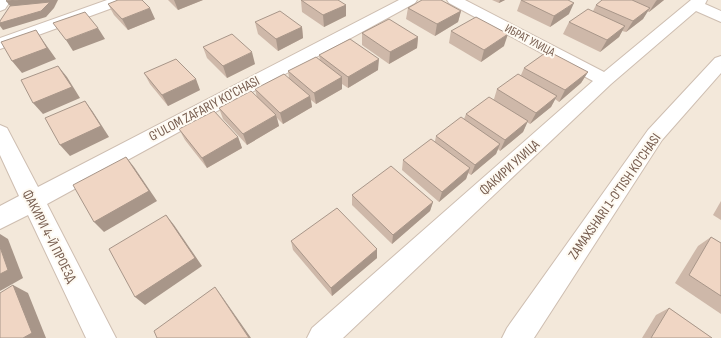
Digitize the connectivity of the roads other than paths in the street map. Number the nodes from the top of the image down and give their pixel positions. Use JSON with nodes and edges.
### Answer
{"nodes":[{"id":1,"x":4,"y":0,"type":"edge"},
{"id":2,"x":121,"y":0,"type":"edge"},
{"id":3,"x":410,"y":0,"type":"edge"},
{"id":4,"x":454,"y":0,"type":"edge"},
{"id":5,"x":697,"y":2,"type":"edge"},
{"id":6,"x":0,"y":6,"type":"edge"},
{"id":7,"x":721,"y":17,"type":"edge"},
{"id":8,"x":0,"y":44,"type":"edge"},
{"id":9,"x":721,"y":62,"type":"edge"},
{"id":10,"x":605,"y":80,"type":"junction"},
{"id":11,"x":0,"y":133,"type":"edge"},
{"id":12,"x":32,"y":200,"type":"junction"},
{"id":13,"x":0,"y":218,"type":"edge"},
{"id":14,"x":101,"y":338,"type":"edge"},
{"id":15,"x":322,"y":338,"type":"edge"},
{"id":16,"x":517,"y":338,"type":"edge"}],
"edges":[{"from":1,"to":6,"type":"street"},
{"from":2,"to":8,"type":"street"},
{"from":3,"to":12,"type":"street","name":"G'ULOM ZAFARIY KO'CHASI"},
{"from":4,"to":10,"type":"street","name":"ИБРАТ УЛИЦА"},
{"from":5,"to":7,"type":"street"},
{"from":5,"to":10,"type":"street","name":"ФАКИРИ УЛИЦА"},
{"from":9,"to":16,"type":"street","name":"ZAMAXSHARI 1-O'TISH KO'CHASI"},
{"from":10,"to":15,"type":"street","name":"ФАКИРИ УЛИЦА"},
{"from":11,"to":12,"type":"street","name":"ФАКИРИ 4-Й ПРОЕЗД"},
{"from":12,"to":13,"type":"street","name":"G'ULOM ZAFARIY KO'CHASI"},
{"from":12,"to":14,"type":"street","name":"ФАКИРИ 4-Й ПРОЕЗД"}]}
